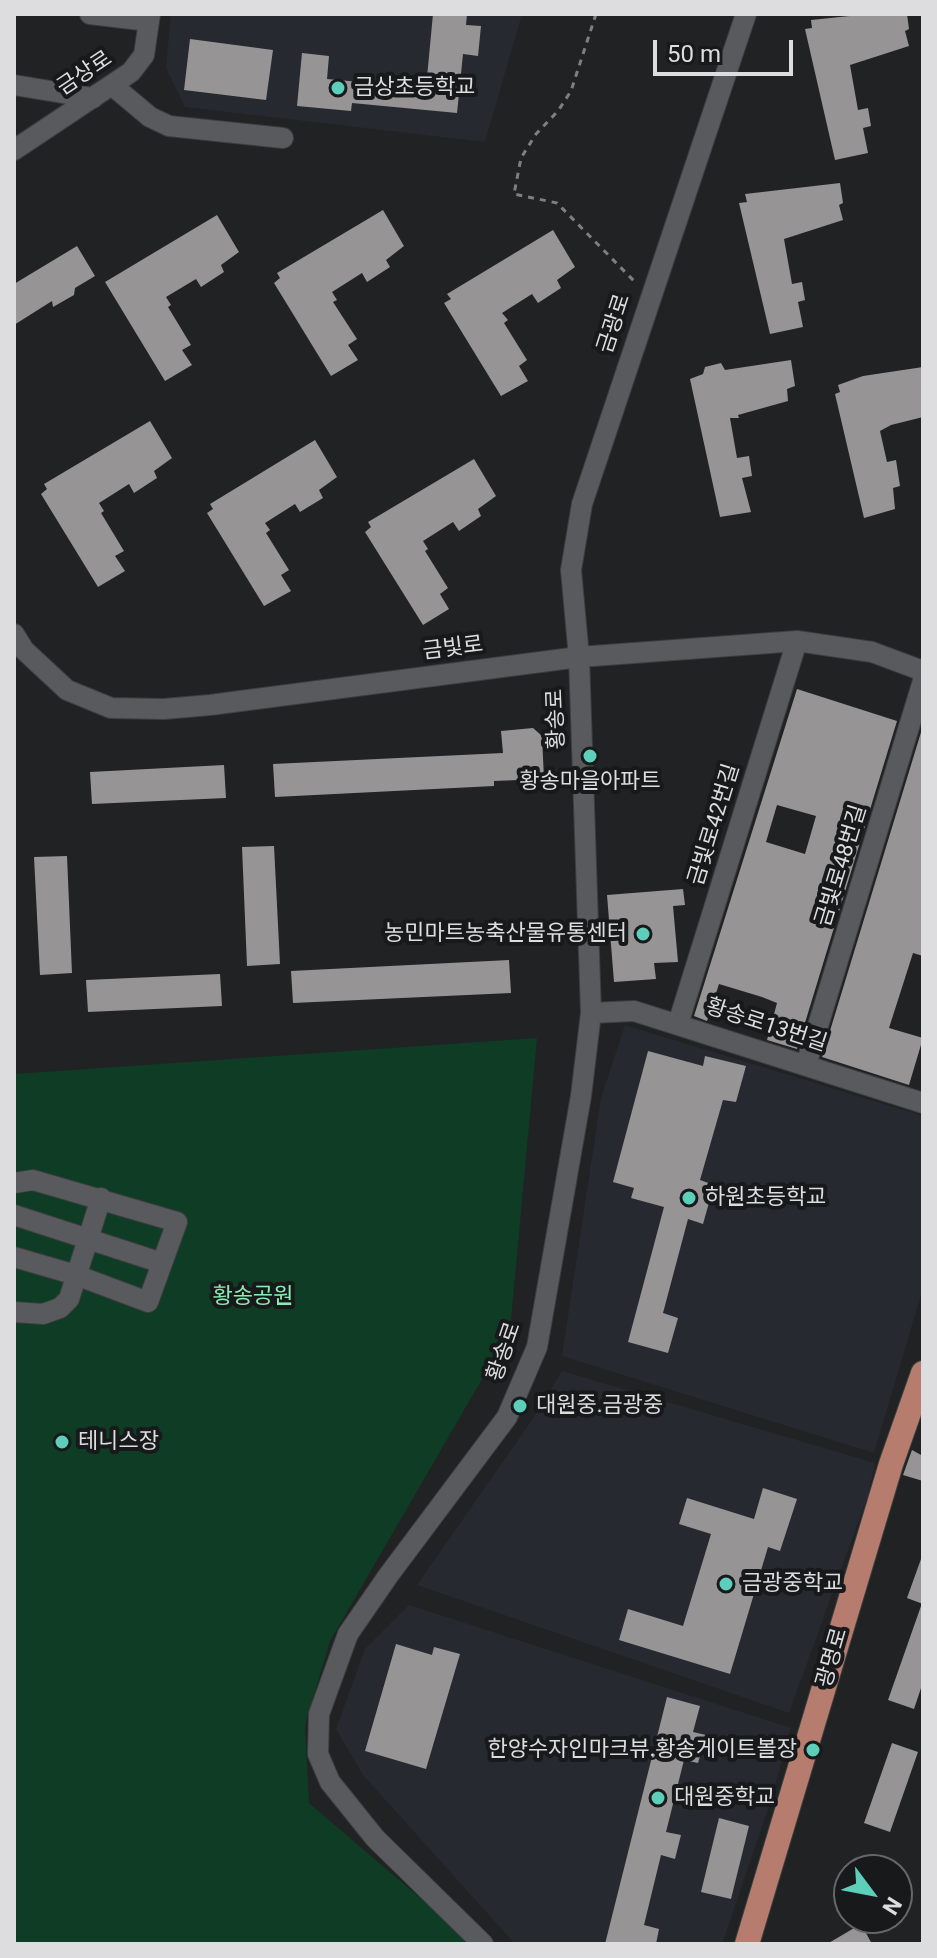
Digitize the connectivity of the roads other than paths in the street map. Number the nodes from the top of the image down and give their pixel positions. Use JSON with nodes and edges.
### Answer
{"nodes":[{"id":1,"x":90,"y":14,"type":"edge"},
{"id":2,"x":746,"y":14,"type":"edge"},
{"id":3,"x":150,"y":18,"type":"edge"},
{"id":4,"x":14,"y":85,"type":"edge"},
{"id":5,"x":113,"y":86,"type":"junction"},
{"id":6,"x":93,"y":98,"type":"junction"},
{"id":7,"x":283,"y":138,"type":"dead end"},
{"id":8,"x":14,"y":150,"type":"edge"},
{"id":9,"x":14,"y":634,"type":"edge"},
{"id":10,"x":797,"y":641,"type":"junction"},
{"id":11,"x":579,"y":657,"type":"junction"},
{"id":12,"x":923,"y":671,"type":"edge"},
{"id":13,"x":923,"y":681,"type":"edge"},
{"id":14,"x":591,"y":1013,"type":"junction"},
{"id":15,"x":678,"y":1024,"type":"junction"},
{"id":16,"x":806,"y":1065,"type":"junction"},
{"id":17,"x":923,"y":1103,"type":"edge"},
{"id":18,"x":14,"y":1183,"type":"edge"},
{"id":19,"x":101,"y":1198,"type":"junction"},
{"id":20,"x":14,"y":1215,"type":"edge"},
{"id":21,"x":88,"y":1239,"type":"junction"},
{"id":22,"x":14,"y":1257,"type":"edge"},
{"id":23,"x":162,"y":1263,"type":"junction"},
{"id":24,"x":76,"y":1275,"type":"junction"},
{"id":25,"x":14,"y":1312,"type":"edge"},
{"id":26,"x":923,"y":1373,"type":"edge"},
{"id":27,"x":483,"y":1944,"type":"edge"},
{"id":28,"x":747,"y":1944,"type":"edge"}],
"edges":[{"from":1,"to":3,"type":"street"},
{"from":2,"to":11,"type":"street","name":"금광로"},
{"from":3,"to":5,"type":"street","name":"금상로"},
{"from":4,"to":6,"type":"street"},
{"from":5,"to":6,"type":"street","name":"금상로"},
{"from":5,"to":7,"type":"street"},
{"from":6,"to":8,"type":"street","name":"금상로"},
{"from":9,"to":11,"type":"street","name":"금빛로"},
{"from":10,"to":11,"type":"street","name":"금빛로"},
{"from":10,"to":12,"type":"street","name":"금빛로"},
{"from":10,"to":15,"type":"street","name":"금빛로42번길"},
{"from":11,"to":14,"type":"street","name":"황송로"},
{"from":13,"to":16,"type":"street","name":"금빛로48번길"},
{"from":14,"to":15,"type":"street","name":"황송로13번길"},
{"from":14,"to":27,"type":"street","name":"황송로"},
{"from":15,"to":16,"type":"street","name":"황송로13번길"},
{"from":16,"to":17,"type":"street","name":"황송로13번길"},
{"from":18,"to":19,"type":"street"},
{"from":19,"to":21,"type":"street"},
{"from":19,"to":23,"type":"street"},
{"from":20,"to":21,"type":"street"},
{"from":21,"to":23,"type":"street"},
{"from":21,"to":24,"type":"street"},
{"from":22,"to":24,"type":"street"},
{"from":23,"to":24,"type":"street"},
{"from":24,"to":25,"type":"street"},
{"from":26,"to":28,"type":"main road","name":"광명로"}]}
